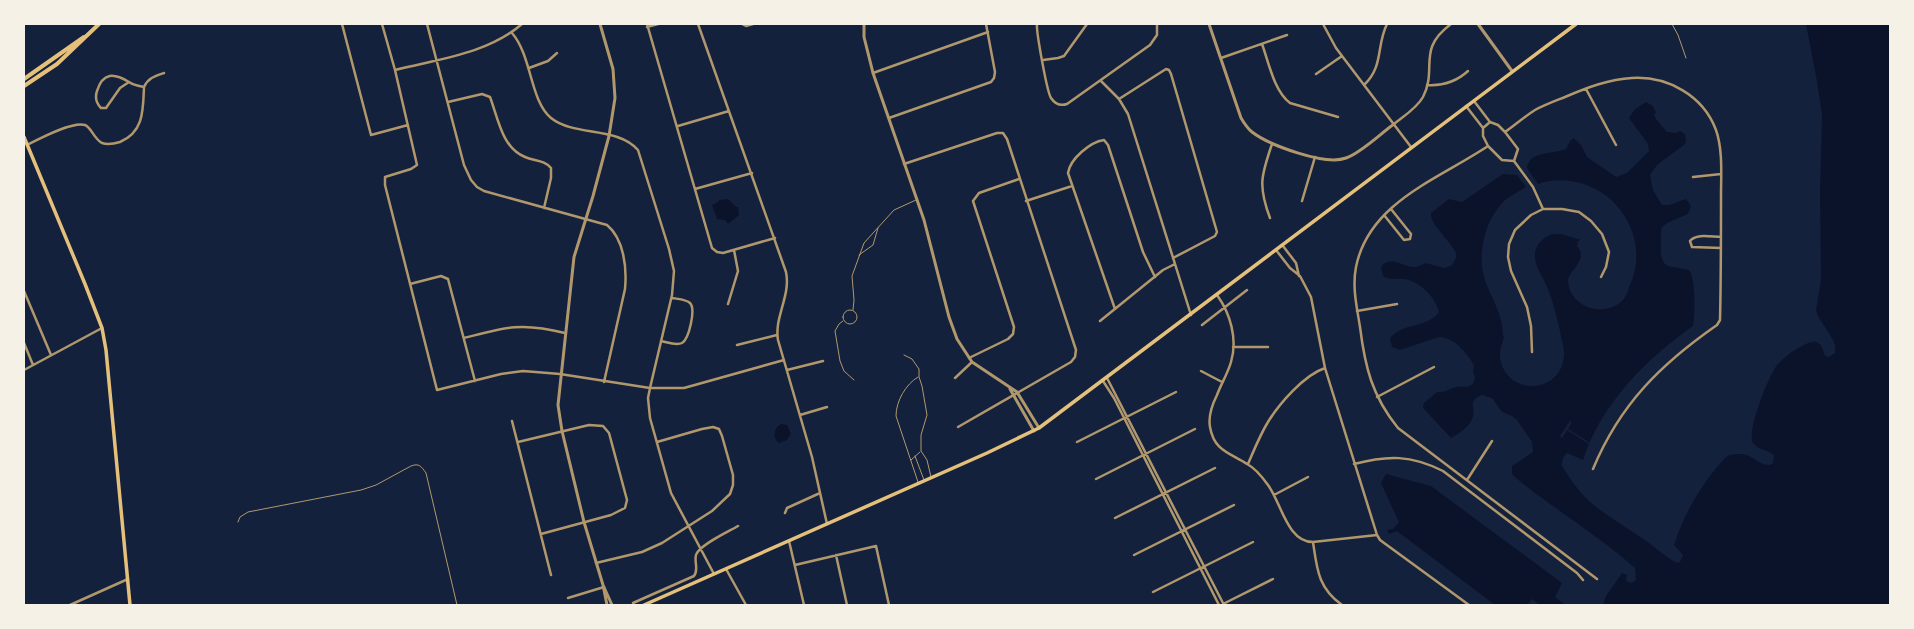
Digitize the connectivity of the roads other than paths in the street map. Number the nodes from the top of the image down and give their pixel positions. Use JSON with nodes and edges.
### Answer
{"nodes":[{"id":1,"x":99,"y":24,"type":"edge"},
{"id":2,"x":342,"y":24,"type":"edge"},
{"id":3,"x":382,"y":24,"type":"edge"},
{"id":4,"x":427,"y":24,"type":"edge"},
{"id":5,"x":522,"y":24,"type":"edge"},
{"id":6,"x":600,"y":24,"type":"edge"},
{"id":7,"x":658,"y":24,"type":"edge"},
{"id":8,"x":698,"y":24,"type":"edge"},
{"id":9,"x":742,"y":24,"type":"edge"},
{"id":10,"x":753,"y":24,"type":"edge"},
{"id":11,"x":864,"y":24,"type":"edge"},
{"id":12,"x":986,"y":24,"type":"edge"},
{"id":13,"x":1038,"y":24,"type":"edge"},
{"id":14,"x":1087,"y":24,"type":"edge"},
{"id":15,"x":1157,"y":24,"type":"edge"},
{"id":16,"x":1209,"y":24,"type":"edge"},
{"id":17,"x":1323,"y":24,"type":"edge"},
{"id":18,"x":1387,"y":24,"type":"edge"},
{"id":19,"x":1451,"y":24,"type":"edge"},
{"id":20,"x":1478,"y":24,"type":"edge"},
{"id":21,"x":1576,"y":24,"type":"edge"},
{"id":22,"x":1672,"y":24,"type":"edge"},
{"id":23,"x":647,"y":25,"type":"edge"},
{"id":24,"x":94,"y":29,"type":"junction"},
{"id":25,"x":988,"y":32,"type":"junction"},
{"id":26,"x":512,"y":33,"type":"junction"},
{"id":27,"x":1287,"y":35,"type":"dead end"},
{"id":28,"x":1262,"y":44,"type":"junction"},
{"id":29,"x":557,"y":53,"type":"dead end"},
{"id":30,"x":1342,"y":56,"type":"junction"},
{"id":31,"x":1221,"y":58,"type":"junction"},
{"id":32,"x":1686,"y":58,"type":"dead end"},
{"id":33,"x":437,"y":60,"type":"junction"},
{"id":34,"x":1043,"y":60,"type":"junction"},
{"id":35,"x":530,"y":68,"type":"junction"},
{"id":36,"x":395,"y":70,"type":"junction"},
{"id":37,"x":1468,"y":71,"type":"dead end"},
{"id":38,"x":1512,"y":71,"type":"junction"},
{"id":39,"x":164,"y":73,"type":"dead end"},
{"id":40,"x":873,"y":73,"type":"junction"},
{"id":41,"x":1316,"y":74,"type":"dead end"},
{"id":42,"x":24,"y":79,"type":"edge"},
{"id":43,"x":1101,"y":81,"type":"junction"},
{"id":44,"x":129,"y":82,"type":"junction"},
{"id":45,"x":1364,"y":85,"type":"junction"},
{"id":46,"x":1427,"y":85,"type":"junction"},
{"id":47,"x":24,"y":86,"type":"edge"},
{"id":48,"x":144,"y":87,"type":"junction"},
{"id":49,"x":1586,"y":89,"type":"junction"},
{"id":50,"x":1119,"y":100,"type":"junction"},
{"id":51,"x":1474,"y":100,"type":"junction"},
{"id":52,"x":448,"y":102,"type":"junction"},
{"id":53,"x":1466,"y":106,"type":"junction"},
{"id":54,"x":729,"y":111,"type":"junction"},
{"id":55,"x":1338,"y":117,"type":"dead end"},
{"id":56,"x":889,"y":118,"type":"junction"},
{"id":57,"x":1490,"y":122,"type":"junction"},
{"id":58,"x":1394,"y":124,"type":"junction"},
{"id":59,"x":408,"y":125,"type":"junction"},
{"id":60,"x":678,"y":126,"type":"junction"},
{"id":61,"x":1483,"y":128,"type":"junction"},
{"id":62,"x":1505,"y":132,"type":"junction"},
{"id":63,"x":609,"y":136,"type":"junction"},
{"id":64,"x":24,"y":137,"type":"edge"},
{"id":65,"x":1272,"y":144,"type":"junction"},
{"id":66,"x":27,"y":145,"type":"junction"},
{"id":67,"x":1616,"y":145,"type":"dead end"},
{"id":68,"x":1488,"y":146,"type":"junction"},
{"id":69,"x":1411,"y":147,"type":"junction"},
{"id":70,"x":1315,"y":157,"type":"junction"},
{"id":71,"x":1514,"y":161,"type":"junction"},
{"id":72,"x":904,"y":164,"type":"junction"},
{"id":73,"x":752,"y":173,"type":"junction"},
{"id":74,"x":1721,"y":174,"type":"junction"},
{"id":75,"x":1693,"y":177,"type":"dead end"},
{"id":76,"x":1019,"y":179,"type":"junction"},
{"id":77,"x":1072,"y":186,"type":"junction"},
{"id":78,"x":695,"y":189,"type":"junction"},
{"id":79,"x":917,"y":200,"type":"junction"},
{"id":80,"x":1026,"y":201,"type":"junction"},
{"id":81,"x":1302,"y":201,"type":"dead end"},
{"id":82,"x":544,"y":208,"type":"junction"},
{"id":83,"x":1391,"y":209,"type":"junction"},
{"id":84,"x":1543,"y":209,"type":"junction"},
{"id":85,"x":1384,"y":215,"type":"junction"},
{"id":86,"x":586,"y":218,"type":"junction"},
{"id":87,"x":1270,"y":218,"type":"dead end"},
{"id":88,"x":878,"y":228,"type":"junction"},
{"id":89,"x":1721,"y":237,"type":"junction"},
{"id":90,"x":775,"y":238,"type":"junction"},
{"id":91,"x":1283,"y":246,"type":"junction"},
{"id":92,"x":1721,"y":248,"type":"junction"},
{"id":93,"x":734,"y":250,"type":"junction"},
{"id":94,"x":1276,"y":250,"type":"junction"},
{"id":95,"x":859,"y":255,"type":"junction"},
{"id":96,"x":1173,"y":258,"type":"junction"},
{"id":97,"x":1175,"y":264,"type":"junction"},
{"id":98,"x":1300,"y":276,"type":"junction"},
{"id":99,"x":1155,"y":277,"type":"junction"},
{"id":100,"x":1601,"y":277,"type":"dead end"},
{"id":101,"x":410,"y":284,"type":"junction"},
{"id":102,"x":1247,"y":290,"type":"dead end"},
{"id":103,"x":24,"y":291,"type":"edge"},
{"id":104,"x":1217,"y":295,"type":"junction"},
{"id":105,"x":672,"y":298,"type":"junction"},
{"id":106,"x":728,"y":304,"type":"dead end"},
{"id":107,"x":1397,"y":304,"type":"dead end"},
{"id":108,"x":1224,"y":307,"type":"junction"},
{"id":109,"x":1115,"y":309,"type":"junction"},
{"id":110,"x":853,"y":310,"type":"junction"},
{"id":111,"x":1357,"y":312,"type":"junction"},
{"id":112,"x":1191,"y":315,"type":"junction"},
{"id":113,"x":843,"y":321,"type":"junction"},
{"id":114,"x":1100,"y":321,"type":"dead end"},
{"id":115,"x":1202,"y":325,"type":"dead end"},
{"id":116,"x":102,"y":328,"type":"junction"},
{"id":117,"x":565,"y":333,"type":"junction"},
{"id":118,"x":777,"y":335,"type":"junction"},
{"id":119,"x":464,"y":338,"type":"junction"},
{"id":120,"x":661,"y":341,"type":"junction"},
{"id":121,"x":24,"y":343,"type":"edge"},
{"id":122,"x":737,"y":345,"type":"dead end"},
{"id":123,"x":1233,"y":347,"type":"junction"},
{"id":124,"x":1268,"y":347,"type":"dead end"},
{"id":125,"x":1532,"y":352,"type":"dead end"},
{"id":126,"x":51,"y":355,"type":"junction"},
{"id":127,"x":904,"y":355,"type":"dead end"},
{"id":128,"x":969,"y":358,"type":"junction"},
{"id":129,"x":784,"y":360,"type":"junction"},
{"id":130,"x":823,"y":360,"type":"dead end"},
{"id":131,"x":972,"y":362,"type":"junction"},
{"id":132,"x":33,"y":365,"type":"junction"},
{"id":133,"x":1434,"y":367,"type":"dead end"},
{"id":134,"x":1325,"y":368,"type":"junction"},
{"id":135,"x":24,"y":370,"type":"edge"},
{"id":136,"x":787,"y":370,"type":"junction"},
{"id":137,"x":1201,"y":371,"type":"dead end"},
{"id":138,"x":560,"y":374,"type":"junction"},
{"id":139,"x":919,"y":377,"type":"junction"},
{"id":140,"x":955,"y":378,"type":"dead end"},
{"id":141,"x":1107,"y":378,"type":"junction"},
{"id":142,"x":854,"y":380,"type":"dead end"},
{"id":143,"x":474,"y":381,"type":"junction"},
{"id":144,"x":1103,"y":381,"type":"junction"},
{"id":145,"x":604,"y":382,"type":"junction"},
{"id":146,"x":1222,"y":382,"type":"junction"},
{"id":147,"x":1009,"y":387,"type":"junction"},
{"id":148,"x":650,"y":388,"type":"junction"},
{"id":149,"x":1017,"y":392,"type":"junction"},
{"id":150,"x":1176,"y":392,"type":"dead end"},
{"id":151,"x":1013,"y":395,"type":"junction"},
{"id":152,"x":1377,"y":397,"type":"junction"},
{"id":153,"x":827,"y":407,"type":"dead end"},
{"id":154,"x":800,"y":415,"type":"junction"},
{"id":155,"x":1128,"y":416,"type":"junction"},
{"id":156,"x":1125,"y":418,"type":"junction"},
{"id":157,"x":512,"y":421,"type":"dead end"},
{"id":158,"x":958,"y":427,"type":"dead end"},
{"id":159,"x":1039,"y":428,"type":"junction"},
{"id":160,"x":1195,"y":429,"type":"dead end"},
{"id":161,"x":562,"y":431,"type":"junction"},
{"id":162,"x":1034,"y":431,"type":"junction"},
{"id":163,"x":1492,"y":441,"type":"dead end"},
{"id":164,"x":518,"y":442,"type":"junction"},
{"id":165,"x":656,"y":442,"type":"junction"},
{"id":166,"x":1077,"y":442,"type":"dead end"},
{"id":167,"x":921,"y":451,"type":"junction"},
{"id":168,"x":1147,"y":453,"type":"junction"},
{"id":169,"x":1144,"y":455,"type":"junction"},
{"id":170,"x":915,"y":456,"type":"junction"},
{"id":171,"x":910,"y":460,"type":"junction"},
{"id":172,"x":1248,"y":464,"type":"junction"},
{"id":173,"x":1354,"y":464,"type":"junction"},
{"id":174,"x":1215,"y":468,"type":"dead end"},
{"id":175,"x":1593,"y":469,"type":"dead end"},
{"id":176,"x":932,"y":477,"type":"junction"},
{"id":177,"x":1308,"y":477,"type":"dead end"},
{"id":178,"x":1096,"y":479,"type":"dead end"},
{"id":179,"x":1467,"y":480,"type":"junction"},
{"id":180,"x":924,"y":481,"type":"junction"},
{"id":181,"x":918,"y":483,"type":"junction"},
{"id":182,"x":1167,"y":492,"type":"junction"},
{"id":183,"x":820,"y":493,"type":"junction"},
{"id":184,"x":1163,"y":494,"type":"junction"},
{"id":185,"x":1274,"y":495,"type":"junction"},
{"id":186,"x":1234,"y":505,"type":"dead end"},
{"id":187,"x":785,"y":513,"type":"dead end"},
{"id":188,"x":1115,"y":518,"type":"dead end"},
{"id":189,"x":238,"y":522,"type":"dead end"},
{"id":190,"x":584,"y":522,"type":"junction"},
{"id":191,"x":827,"y":524,"type":"junction"},
{"id":192,"x":738,"y":526,"type":"dead end"},
{"id":193,"x":688,"y":527,"type":"junction"},
{"id":194,"x":1186,"y":530,"type":"junction"},
{"id":195,"x":1182,"y":531,"type":"junction"},
{"id":196,"x":542,"y":534,"type":"junction"},
{"id":197,"x":1377,"y":535,"type":"junction"},
{"id":198,"x":789,"y":541,"type":"junction"},
{"id":199,"x":1253,"y":542,"type":"dead end"},
{"id":200,"x":1313,"y":542,"type":"junction"},
{"id":201,"x":700,"y":549,"type":"junction"},
{"id":202,"x":1134,"y":555,"type":"dead end"},
{"id":203,"x":836,"y":556,"type":"junction"},
{"id":204,"x":596,"y":563,"type":"junction"},
{"id":205,"x":795,"y":565,"type":"junction"},
{"id":206,"x":1204,"y":567,"type":"junction"},
{"id":207,"x":1201,"y":568,"type":"junction"},
{"id":208,"x":726,"y":569,"type":"junction"},
{"id":209,"x":714,"y":574,"type":"junction"},
{"id":210,"x":551,"y":575,"type":"dead end"},
{"id":211,"x":1273,"y":578,"type":"dead end"},
{"id":212,"x":128,"y":579,"type":"junction"},
{"id":213,"x":1597,"y":579,"type":"dead end"},
{"id":214,"x":1583,"y":580,"type":"dead end"},
{"id":215,"x":603,"y":587,"type":"junction"},
{"id":216,"x":1153,"y":592,"type":"dead end"},
{"id":217,"x":568,"y":598,"type":"dead end"},
{"id":218,"x":633,"y":603,"type":"dead end"},
{"id":219,"x":70,"y":605,"type":"edge"},
{"id":220,"x":130,"y":605,"type":"edge"},
{"id":221,"x":458,"y":605,"type":"edge"},
{"id":222,"x":607,"y":605,"type":"edge"},
{"id":223,"x":612,"y":605,"type":"edge"},
{"id":224,"x":644,"y":605,"type":"edge"},
{"id":225,"x":746,"y":605,"type":"edge"},
{"id":226,"x":804,"y":605,"type":"edge"},
{"id":227,"x":847,"y":605,"type":"edge"},
{"id":228,"x":889,"y":605,"type":"edge"},
{"id":229,"x":1222,"y":605,"type":"edge"},
{"id":230,"x":1342,"y":605,"type":"edge"},
{"id":231,"x":1469,"y":605,"type":"edge"}],
"edges":[{"from":1,"to":24,"type":"highway"},
{"from":2,"to":59,"type":"street"},
{"from":3,"to":36,"type":"street"},
{"from":4,"to":33,"type":"street"},
{"from":5,"to":26,"type":"street"},
{"from":6,"to":63,"type":"street"},
{"from":7,"to":23,"type":"street"},
{"from":8,"to":54,"type":"street"},
{"from":9,"to":10,"type":"street"},
{"from":11,"to":40,"type":"street"},
{"from":12,"to":25,"type":"street"},
{"from":13,"to":34,"type":"street"},
{"from":14,"to":34,"type":"street"},
{"from":15,"to":43,"type":"street"},
{"from":16,"to":31,"type":"street"},
{"from":17,"to":30,"type":"street"},
{"from":18,"to":45,"type":"street"},
{"from":19,"to":46,"type":"street"},
{"from":20,"to":38,"type":"street"},
{"from":21,"to":38,"type":"main road"},
{"from":22,"to":32,"type":"lane"},
{"from":23,"to":60,"type":"street"},
{"from":24,"to":42,"type":"highway"},
{"from":24,"to":47,"type":"highway"},
{"from":25,"to":40,"type":"street"},
{"from":25,"to":56,"type":"street"},
{"from":26,"to":33,"type":"street"},
{"from":26,"to":35,"type":"street"},
{"from":27,"to":28,"type":"street"},
{"from":28,"to":31,"type":"street"},
{"from":28,"to":55,"type":"street"},
{"from":29,"to":35,"type":"street"},
{"from":30,"to":41,"type":"street"},
{"from":30,"to":45,"type":"street"},
{"from":31,"to":65,"type":"street"},
{"from":33,"to":36,"type":"street"},
{"from":33,"to":52,"type":"street"},
{"from":34,"to":43,"type":"street"},
{"from":35,"to":63,"type":"street"},
{"from":36,"to":59,"type":"street"},
{"from":37,"to":46,"type":"street"},
{"from":38,"to":51,"type":"main road"},
{"from":39,"to":48,"type":"street"},
{"from":40,"to":56,"type":"street"},
{"from":43,"to":50,"type":"street"},
{"from":44,"to":44,"type":"street"},
{"from":44,"to":48,"type":"street"},
{"from":45,"to":58,"type":"street"},
{"from":46,"to":58,"type":"street"},
{"from":48,"to":66,"type":"street"},
{"from":49,"to":62,"type":"street"},
{"from":49,"to":67,"type":"street"},
{"from":49,"to":74,"type":"street"},
{"from":50,"to":96,"type":"street"},
{"from":50,"to":96,"type":"street"},
{"from":51,"to":53,"type":"main road"},
{"from":51,"to":57,"type":"street"},
{"from":52,"to":82,"type":"street"},
{"from":52,"to":82,"type":"street"},
{"from":53,"to":61,"type":"street"},
{"from":53,"to":69,"type":"main road"},
{"from":54,"to":60,"type":"street"},
{"from":54,"to":73,"type":"street"},
{"from":56,"to":72,"type":"street"},
{"from":57,"to":61,"type":"street"},
{"from":57,"to":62,"type":"street"},
{"from":58,"to":69,"type":"street"},
{"from":58,"to":70,"type":"street"},
{"from":59,"to":101,"type":"street"},
{"from":60,"to":78,"type":"street"},
{"from":61,"to":68,"type":"street"},
{"from":62,"to":71,"type":"street"},
{"from":63,"to":86,"type":"street"},
{"from":63,"to":105,"type":"street"},
{"from":64,"to":66,"type":"main road"},
{"from":65,"to":70,"type":"street"},
{"from":65,"to":87,"type":"street"},
{"from":66,"to":116,"type":"main road"},
{"from":68,"to":71,"type":"street"},
{"from":68,"to":83,"type":"street"},
{"from":69,"to":91,"type":"main road"},
{"from":70,"to":81,"type":"street"},
{"from":71,"to":84,"type":"street"},
{"from":72,"to":76,"type":"street"},
{"from":72,"to":79,"type":"street"},
{"from":73,"to":78,"type":"street"},
{"from":73,"to":90,"type":"street"},
{"from":74,"to":75,"type":"street"},
{"from":74,"to":89,"type":"street"},
{"from":76,"to":80,"type":"street"},
{"from":76,"to":128,"type":"street"},
{"from":77,"to":80,"type":"street"},
{"from":77,"to":99,"type":"street"},
{"from":77,"to":109,"type":"street"},
{"from":78,"to":93,"type":"street"},
{"from":79,"to":88,"type":"lane"},
{"from":79,"to":128,"type":"street"},
{"from":80,"to":149,"type":"street"},
{"from":82,"to":86,"type":"street"},
{"from":83,"to":85,"type":"street"},
{"from":83,"to":85,"type":"street"},
{"from":84,"to":100,"type":"street"},
{"from":84,"to":125,"type":"street"},
{"from":85,"to":111,"type":"street"},
{"from":86,"to":117,"type":"street"},
{"from":86,"to":145,"type":"street"},
{"from":88,"to":95,"type":"lane"},
{"from":88,"to":95,"type":"lane"},
{"from":89,"to":92,"type":"street"},
{"from":89,"to":92,"type":"street"},
{"from":90,"to":93,"type":"street"},
{"from":90,"to":118,"type":"street"},
{"from":91,"to":94,"type":"main road"},
{"from":91,"to":98,"type":"street"},
{"from":92,"to":175,"type":"street"},
{"from":93,"to":106,"type":"street"},
{"from":94,"to":98,"type":"street"},
{"from":94,"to":104,"type":"main road"},
{"from":95,"to":110,"type":"lane"},
{"from":96,"to":97,"type":"street"},
{"from":97,"to":99,"type":"street"},
{"from":97,"to":112,"type":"street"},
{"from":98,"to":134,"type":"street"},
{"from":99,"to":109,"type":"street"},
{"from":101,"to":119,"type":"street"},
{"from":101,"to":143,"type":"street"},
{"from":102,"to":108,"type":"street"},
{"from":103,"to":126,"type":"street"},
{"from":104,"to":108,"type":"street"},
{"from":104,"to":112,"type":"main road"},
{"from":105,"to":120,"type":"street"},
{"from":105,"to":120,"type":"street"},
{"from":107,"to":111,"type":"street"},
{"from":108,"to":115,"type":"street"},
{"from":108,"to":123,"type":"street"},
{"from":109,"to":114,"type":"street"},
{"from":110,"to":113,"type":"lane"},
{"from":110,"to":113,"type":"lane"},
{"from":111,"to":152,"type":"street"},
{"from":112,"to":141,"type":"main road"},
{"from":113,"to":142,"type":"lane"},
{"from":116,"to":126,"type":"street"},
{"from":116,"to":212,"type":"main road"},
{"from":117,"to":119,"type":"street"},
{"from":117,"to":138,"type":"street"},
{"from":118,"to":122,"type":"street"},
{"from":118,"to":129,"type":"street"},
{"from":119,"to":143,"type":"street"},
{"from":120,"to":148,"type":"street"},
{"from":121,"to":132,"type":"street"},
{"from":123,"to":124,"type":"street"},
{"from":123,"to":146,"type":"street"},
{"from":126,"to":132,"type":"street"},
{"from":127,"to":139,"type":"lane"},
{"from":128,"to":131,"type":"street"},
{"from":129,"to":136,"type":"street"},
{"from":129,"to":148,"type":"street"},
{"from":130,"to":136,"type":"street"},
{"from":131,"to":140,"type":"street"},
{"from":131,"to":147,"type":"street"},
{"from":132,"to":135,"type":"street"},
{"from":133,"to":152,"type":"street"},
{"from":134,"to":172,"type":"street"},
{"from":134,"to":173,"type":"street"},
{"from":136,"to":154,"type":"street"},
{"from":137,"to":146,"type":"street"},
{"from":138,"to":143,"type":"street"},
{"from":138,"to":145,"type":"street"},
{"from":138,"to":161,"type":"street"},
{"from":139,"to":167,"type":"lane"},
{"from":139,"to":171,"type":"lane"},
{"from":141,"to":144,"type":"main road"},
{"from":141,"to":155,"type":"street"},
{"from":144,"to":156,"type":"street"},
{"from":144,"to":159,"type":"main road"},
{"from":145,"to":148,"type":"street"},
{"from":146,"to":172,"type":"street"},
{"from":147,"to":149,"type":"street"},
{"from":147,"to":151,"type":"street"},
{"from":148,"to":165,"type":"street"},
{"from":149,"to":151,"type":"street"},
{"from":149,"to":159,"type":"street"},
{"from":150,"to":155,"type":"street"},
{"from":151,"to":158,"type":"street"},
{"from":151,"to":162,"type":"street"},
{"from":152,"to":179,"type":"street"},
{"from":153,"to":154,"type":"street"},
{"from":154,"to":183,"type":"street"},
{"from":155,"to":156,"type":"street"},
{"from":155,"to":168,"type":"street"},
{"from":156,"to":166,"type":"street"},
{"from":156,"to":169,"type":"street"},
{"from":157,"to":164,"type":"street"},
{"from":159,"to":162,"type":"main road"},
{"from":160,"to":168,"type":"street"},
{"from":161,"to":164,"type":"street"},
{"from":161,"to":190,"type":"street"},
{"from":161,"to":190,"type":"street"},
{"from":162,"to":176,"type":"main road"},
{"from":163,"to":179,"type":"street"},
{"from":164,"to":196,"type":"street"},
{"from":165,"to":193,"type":"street"},
{"from":165,"to":193,"type":"street"},
{"from":167,"to":170,"type":"lane"},
{"from":167,"to":176,"type":"lane"},
{"from":168,"to":169,"type":"street"},
{"from":168,"to":182,"type":"street"},
{"from":169,"to":178,"type":"street"},
{"from":169,"to":184,"type":"street"},
{"from":170,"to":171,"type":"lane"},
{"from":170,"to":180,"type":"lane"},
{"from":171,"to":181,"type":"lane"},
{"from":172,"to":185,"type":"street"},
{"from":173,"to":197,"type":"street"},
{"from":173,"to":214,"type":"street"},
{"from":174,"to":182,"type":"street"},
{"from":176,"to":180,"type":"main road"},
{"from":177,"to":185,"type":"street"},
{"from":179,"to":213,"type":"street"},
{"from":180,"to":181,"type":"main road"},
{"from":181,"to":191,"type":"main road"},
{"from":182,"to":184,"type":"street"},
{"from":182,"to":194,"type":"street"},
{"from":183,"to":187,"type":"street"},
{"from":183,"to":191,"type":"street"},
{"from":184,"to":188,"type":"street"},
{"from":184,"to":195,"type":"street"},
{"from":185,"to":200,"type":"street"},
{"from":186,"to":194,"type":"street"},
{"from":189,"to":221,"type":"lane"},
{"from":190,"to":196,"type":"street"},
{"from":190,"to":204,"type":"street"},
{"from":191,"to":198,"type":"main road"},
{"from":192,"to":201,"type":"street"},
{"from":193,"to":201,"type":"street"},
{"from":193,"to":204,"type":"street"},
{"from":194,"to":195,"type":"street"},
{"from":194,"to":206,"type":"street"},
{"from":195,"to":202,"type":"street"},
{"from":195,"to":207,"type":"street"},
{"from":196,"to":210,"type":"street"},
{"from":197,"to":200,"type":"street"},
{"from":197,"to":231,"type":"street"},
{"from":198,"to":205,"type":"street"},
{"from":198,"to":208,"type":"main road"},
{"from":199,"to":206,"type":"street"},
{"from":200,"to":230,"type":"street"},
{"from":201,"to":209,"type":"street"},
{"from":201,"to":218,"type":"street"},
{"from":203,"to":205,"type":"street"},
{"from":203,"to":227,"type":"street"},
{"from":203,"to":228,"type":"street"},
{"from":204,"to":215,"type":"street"},
{"from":205,"to":226,"type":"street"},
{"from":206,"to":207,"type":"street"},
{"from":206,"to":229,"type":"street"},
{"from":207,"to":216,"type":"street"},
{"from":207,"to":229,"type":"street"},
{"from":208,"to":209,"type":"main road"},
{"from":208,"to":225,"type":"street"},
{"from":209,"to":224,"type":"main road"},
{"from":211,"to":229,"type":"street"},
{"from":212,"to":219,"type":"street"},
{"from":212,"to":220,"type":"main road"},
{"from":215,"to":217,"type":"street"},
{"from":215,"to":222,"type":"street"},
{"from":215,"to":223,"type":"street"}]}
